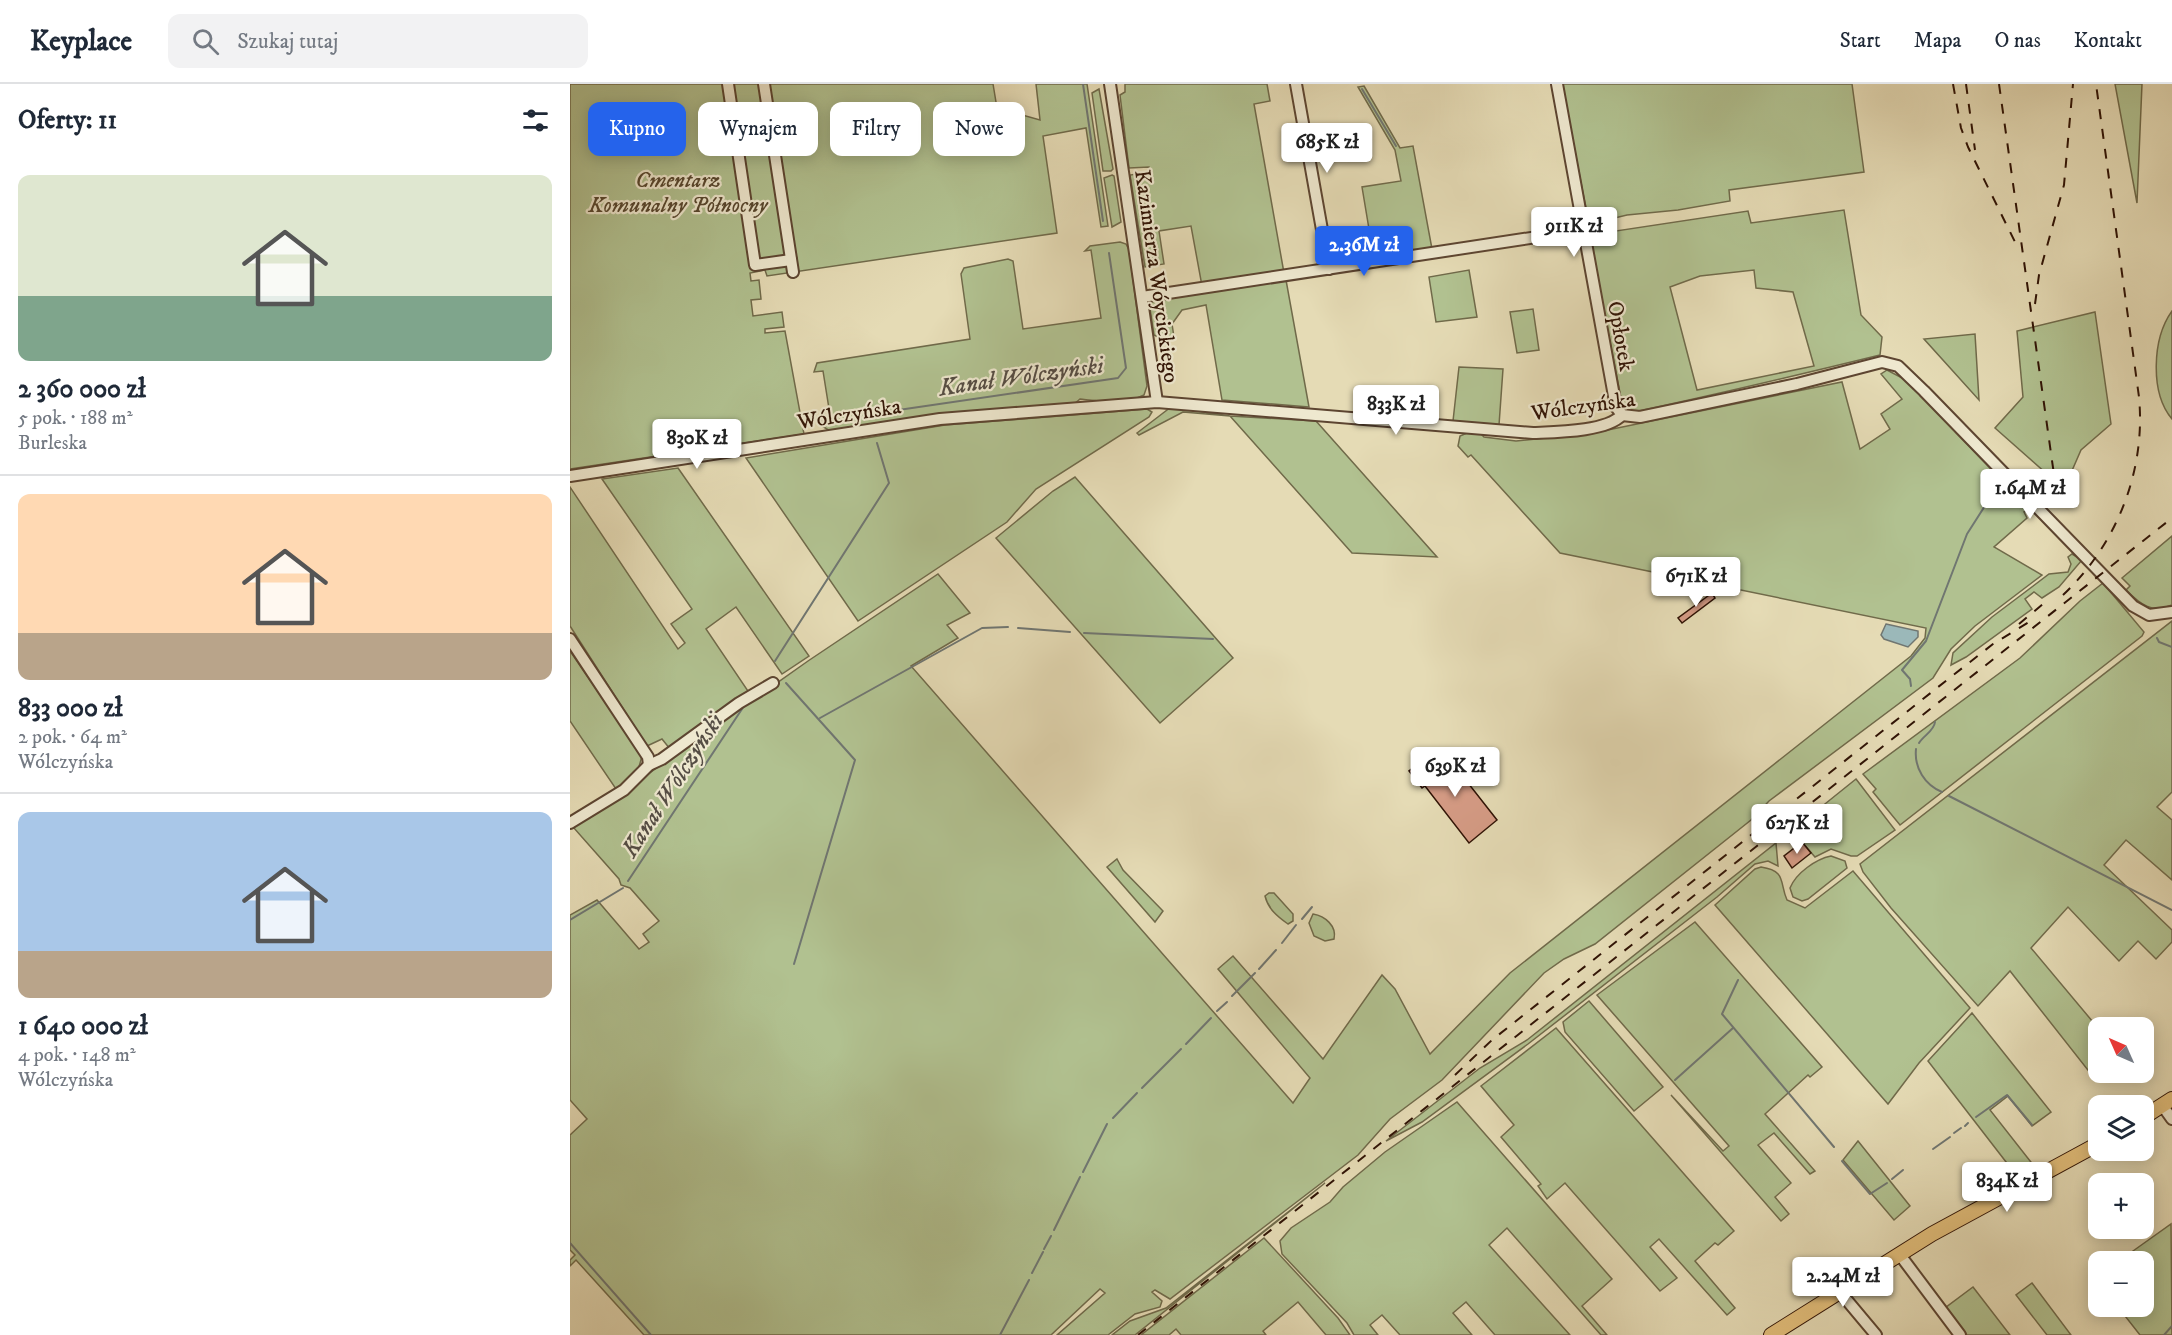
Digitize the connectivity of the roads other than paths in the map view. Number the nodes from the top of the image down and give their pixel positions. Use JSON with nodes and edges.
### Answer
{"nodes":[{"id":1,"x":728,"y":84,"type":"edge"},
{"id":2,"x":764,"y":84,"type":"edge"},
{"id":3,"x":1110,"y":84,"type":"edge"},
{"id":4,"x":1296,"y":84,"type":"edge"},
{"id":5,"x":1557,"y":84,"type":"edge"},
{"id":6,"x":1583,"y":230,"type":"junction"},
{"id":7,"x":1329,"y":269,"type":"junction"},
{"id":8,"x":1142,"y":297,"type":"junction"},
{"id":9,"x":1156,"y":402,"type":"junction"},
{"id":10,"x":1622,"y":415,"type":"junction"},
{"id":11,"x":570,"y":476,"type":"edge"},
{"id":12,"x":2172,"y":612,"type":"edge"},
{"id":13,"x":570,"y":639,"type":"edge"},
{"id":14,"x":773,"y":683,"type":"dead end"},
{"id":15,"x":649,"y":765,"type":"junction"},
{"id":16,"x":570,"y":823,"type":"edge"},
{"id":17,"x":2167,"y":1102,"type":"edge"},
{"id":18,"x":2154,"y":1110,"type":"edge"},
{"id":19,"x":2172,"y":1119,"type":"edge"},
{"id":20,"x":2088,"y":1150,"type":"edge"},
{"id":21,"x":1900,"y":1255,"type":"junction"},
{"id":22,"x":1840,"y":1292,"type":"junction"},
{"id":23,"x":1771,"y":1335,"type":"edge"},
{"id":24,"x":1876,"y":1335,"type":"edge"},
{"id":25,"x":1960,"y":1335,"type":"edge"}],
"edges":[{"from":1,"to":2,"type":"street"},
{"from":3,"to":8,"type":"street","name":"Kazimierza Wóycickiego"},
{"from":4,"to":7,"type":"street"},
{"from":5,"to":6,"type":"street","name":"Opłotek"},
{"from":6,"to":7,"type":"street"},
{"from":6,"to":10,"type":"street","name":"Opłotek"},
{"from":7,"to":8,"type":"street"},
{"from":8,"to":9,"type":"street","name":"Kazimierza Wóycickiego"},
{"from":9,"to":10,"type":"street","name":"Wólczyńska"},
{"from":9,"to":11,"type":"street","name":"Wólczyńska"},
{"from":10,"to":12,"type":"street","name":"Wólczyńska"},
{"from":13,"to":15,"type":"street"},
{"from":14,"to":15,"type":"street"},
{"from":15,"to":16,"type":"street"},
{"from":17,"to":18,"type":"main road"},
{"from":17,"to":19,"type":"street"},
{"from":20,"to":21,"type":"main road"},
{"from":21,"to":22,"type":"main road"},
{"from":21,"to":25,"type":"street"},
{"from":22,"to":23,"type":"main road"},
{"from":22,"to":24,"type":"street"}]}
